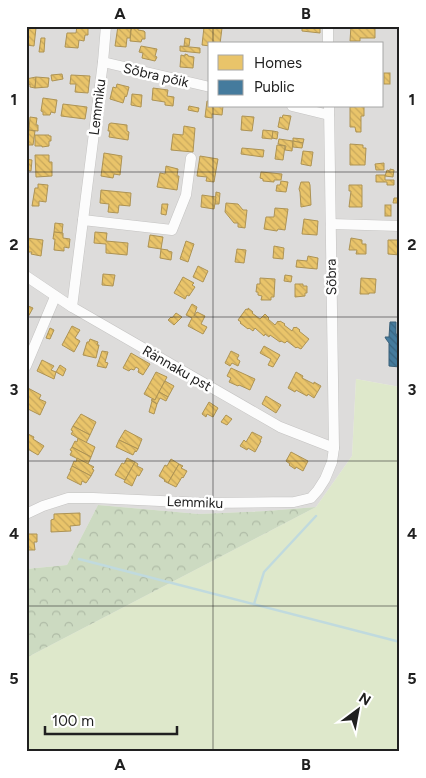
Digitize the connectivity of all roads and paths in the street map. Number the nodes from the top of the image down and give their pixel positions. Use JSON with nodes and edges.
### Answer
{"nodes":[{"id":1,"x":106,"y":26,"type":"edge"},
{"id":2,"x":328,"y":26,"type":"edge"},
{"id":3,"x":328,"y":42,"type":"edge"},
{"id":4,"x":103,"y":62,"type":"junction"},
{"id":5,"x":208,"y":87,"type":"edge"},
{"id":6,"x":307,"y":108,"type":"edge"},
{"id":7,"x":329,"y":111,"type":"edge"},
{"id":8,"x":191,"y":158,"type":"dead end"},
{"id":9,"x":83,"y":220,"type":"junction"},
{"id":10,"x":330,"y":224,"type":"junction"},
{"id":11,"x":400,"y":226,"type":"edge"},
{"id":12,"x":26,"y":276,"type":"edge"},
{"id":13,"x":55,"y":297,"type":"junction"},
{"id":14,"x":72,"y":307,"type":"junction"},
{"id":15,"x":26,"y":366,"type":"edge"},
{"id":16,"x":334,"y":448,"type":"junction"},
{"id":17,"x":26,"y":514,"type":"edge"}],
"edges":[{"from":1,"to":4,"type":"street","name":"Lemmiku"},
{"from":2,"to":3,"type":"street"},
{"from":4,"to":5,"type":"street","name":"Sõbra põik"},
{"from":4,"to":9,"type":"street","name":"Lemmiku"},
{"from":6,"to":7,"type":"street"},
{"from":7,"to":10,"type":"street","name":"Sõbra"},
{"from":8,"to":9,"type":"street"},
{"from":9,"to":14,"type":"street","name":"Lemmiku"},
{"from":10,"to":11,"type":"street"},
{"from":10,"to":16,"type":"street","name":"Sõbra"},
{"from":12,"to":13,"type":"street","name":"Rännaku pst"},
{"from":13,"to":14,"type":"street","name":"Rännaku pst"},
{"from":13,"to":15,"type":"street"},
{"from":14,"to":16,"type":"street","name":"Rännaku pst"},
{"from":16,"to":17,"type":"street","name":"Lemmiku"}]}
